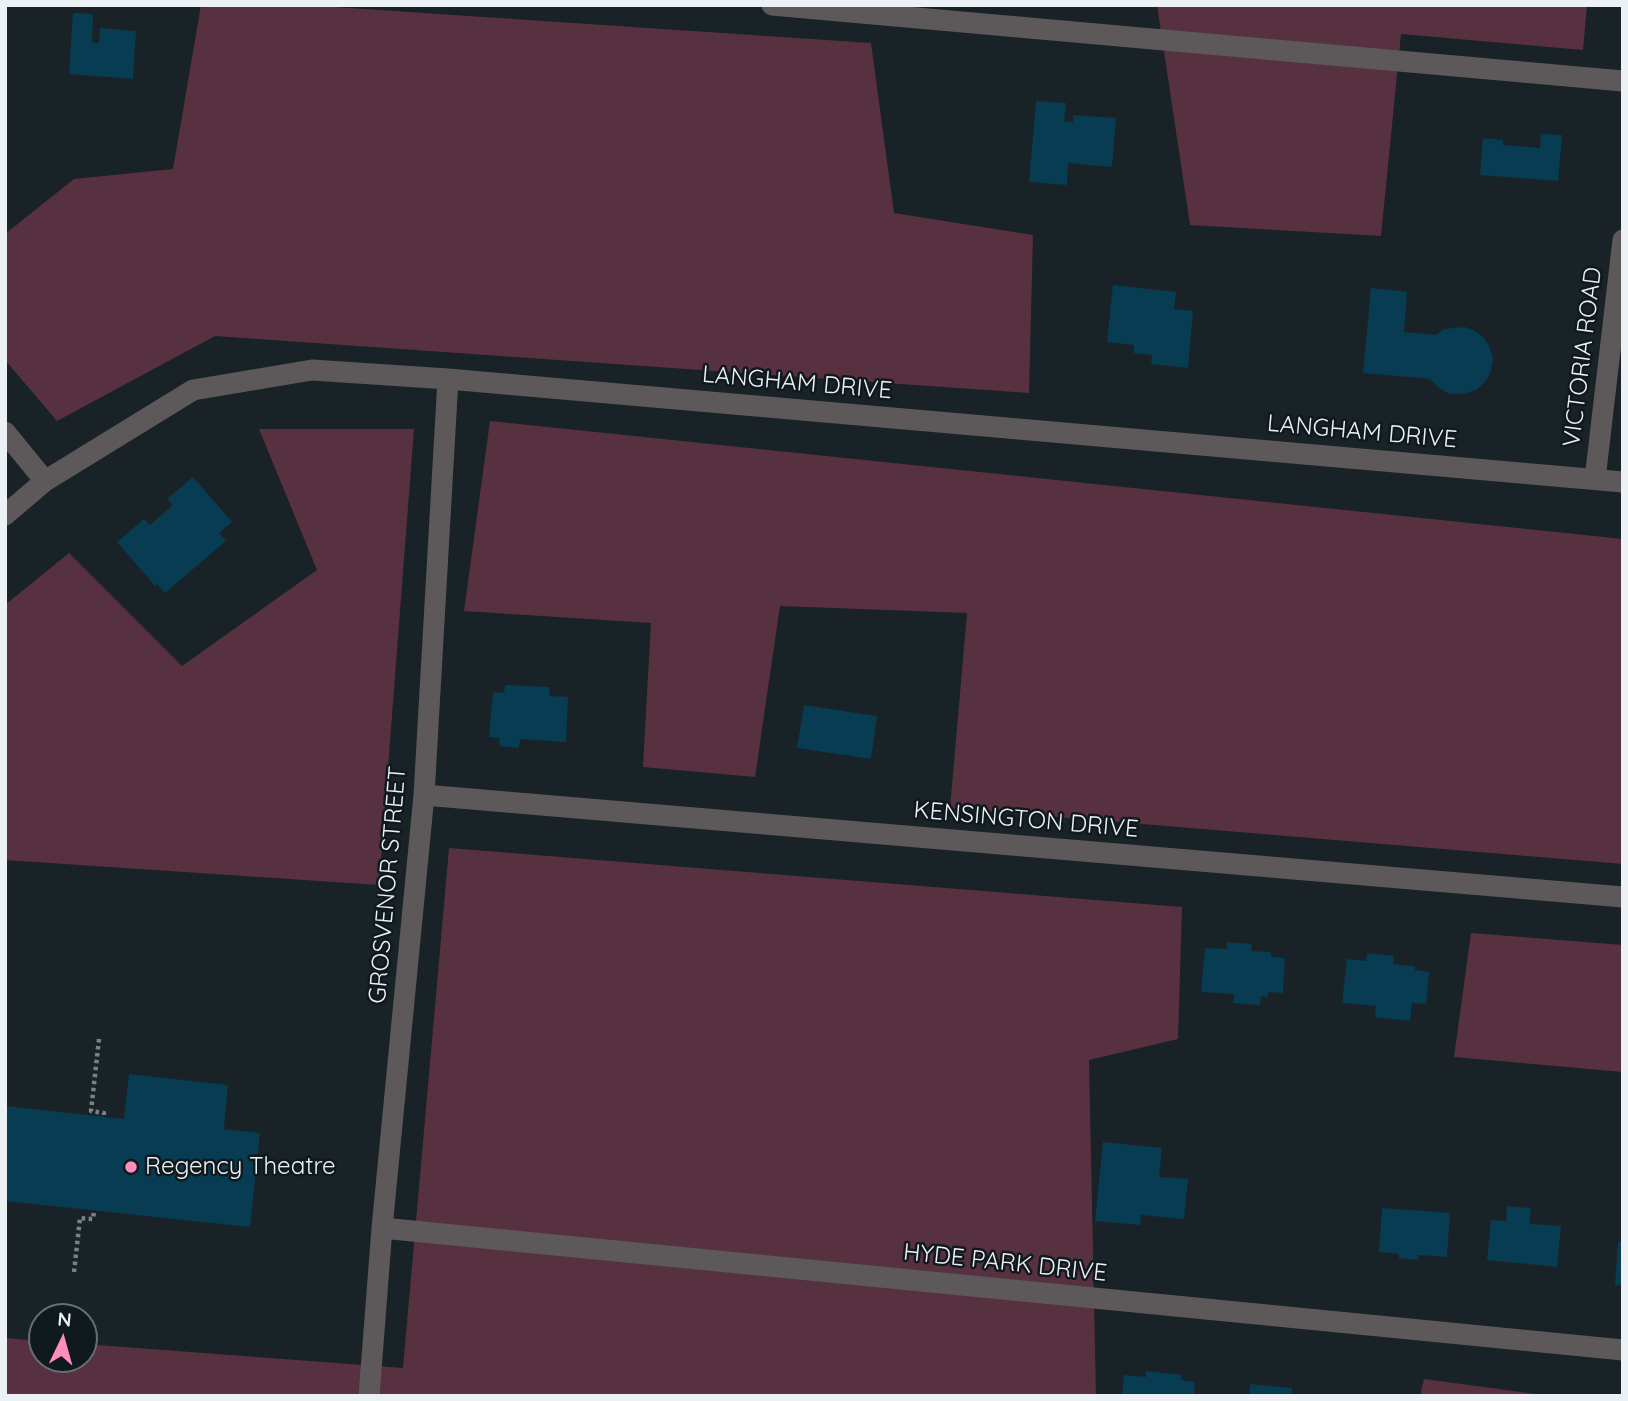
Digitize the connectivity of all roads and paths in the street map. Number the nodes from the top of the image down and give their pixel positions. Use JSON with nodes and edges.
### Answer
{"nodes":[{"id":1,"x":772,"y":5,"type":"edge"},
{"id":2,"x":1623,"y":81,"type":"edge"},
{"id":3,"x":1623,"y":240,"type":"edge"},
{"id":4,"x":448,"y":379,"type":"junction"},
{"id":5,"x":5,"y":432,"type":"edge"},
{"id":6,"x":1595,"y":479,"type":"junction"},
{"id":7,"x":45,"y":481,"type":"junction"},
{"id":8,"x":1623,"y":482,"type":"edge"},
{"id":9,"x":5,"y":515,"type":"edge"},
{"id":10,"x":424,"y":795,"type":"junction"},
{"id":11,"x":1623,"y":897,"type":"edge"},
{"id":12,"x":99,"y":1038,"type":"dead end"},
{"id":13,"x":104,"y":1117,"type":"dead end"},
{"id":14,"x":94,"y":1211,"type":"dead end"},
{"id":15,"x":382,"y":1228,"type":"junction"},
{"id":16,"x":74,"y":1272,"type":"dead end"},
{"id":17,"x":1623,"y":1350,"type":"edge"},
{"id":18,"x":369,"y":1396,"type":"edge"}],
"edges":[{"from":1,"to":2,"type":"street"},
{"from":3,"to":6,"type":"street","name":"VICTORIA ROAD"},
{"from":4,"to":6,"type":"street","name":"LANGHAM DRIVE"},
{"from":4,"to":7,"type":"street","name":"LANGHAM DRIVE"},
{"from":4,"to":10,"type":"street","name":"GROSVENOR STREET"},
{"from":5,"to":7,"type":"street"},
{"from":6,"to":8,"type":"street","name":"LANGHAM DRIVE"},
{"from":7,"to":9,"type":"street","name":"LANGHAM DRIVE"},
{"from":10,"to":11,"type":"street","name":"KENSINGTON DRIVE"},
{"from":10,"to":15,"type":"street","name":"GROSVENOR STREET"},
{"from":12,"to":13,"type":"path"},
{"from":14,"to":16,"type":"path"},
{"from":15,"to":17,"type":"street","name":"HYDE PARK DRIVE"},
{"from":15,"to":18,"type":"street","name":"GROSVENOR STREET"}]}
